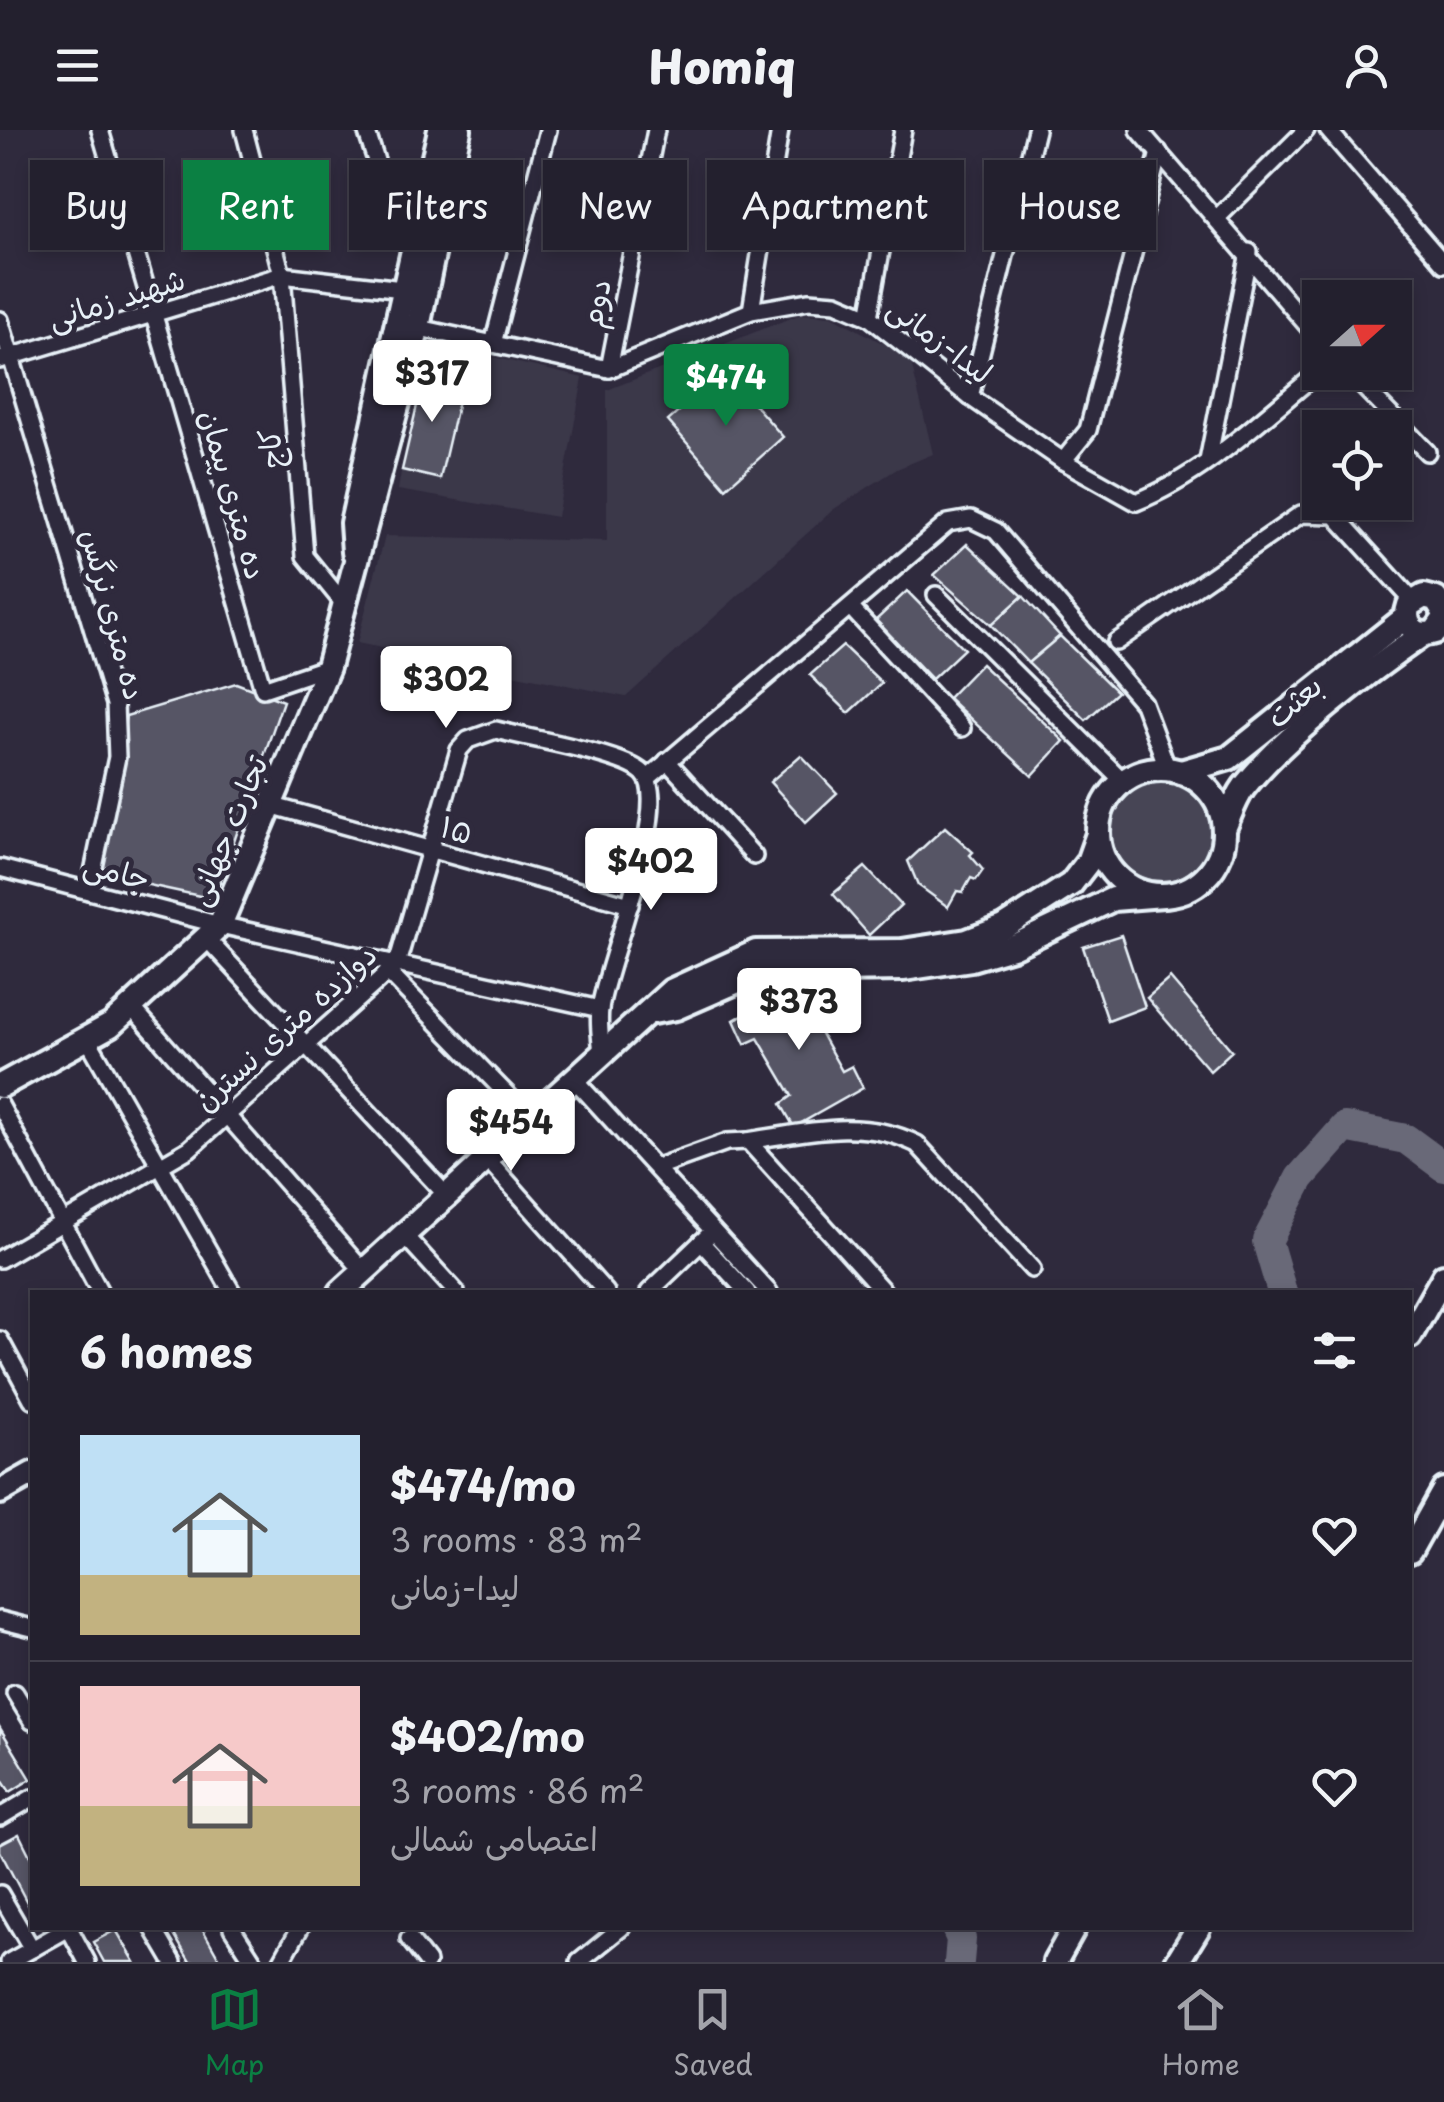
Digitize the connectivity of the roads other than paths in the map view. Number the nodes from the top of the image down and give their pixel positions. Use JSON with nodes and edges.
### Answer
{"nodes":[{"id":1,"x":100,"y":130,"type":"edge"},
{"id":2,"x":244,"y":130,"type":"edge"},
{"id":3,"x":366,"y":130,"type":"edge"},
{"id":4,"x":440,"y":130,"type":"edge"},
{"id":5,"x":459,"y":130,"type":"edge"},
{"id":6,"x":548,"y":130,"type":"edge"},
{"id":7,"x":656,"y":130,"type":"edge"},
{"id":8,"x":780,"y":130,"type":"edge"},
{"id":9,"x":904,"y":130,"type":"edge"},
{"id":10,"x":1036,"y":130,"type":"edge"},
{"id":11,"x":1138,"y":130,"type":"edge"},
{"id":12,"x":1306,"y":130,"type":"edge"},
{"id":13,"x":1328,"y":130,"type":"edge"},
{"id":14,"x":1159,"y":152,"type":"junction"},
{"id":15,"x":376,"y":160,"type":"edge"},
{"id":16,"x":433,"y":160,"type":"edge"},
{"id":17,"x":1218,"y":217,"type":"junction"},
{"id":18,"x":417,"y":250,"type":"edge"},
{"id":19,"x":1248,"y":252,"type":"junction"},
{"id":20,"x":1444,"y":264,"type":"edge"},
{"id":21,"x":282,"y":275,"type":"junction"},
{"id":22,"x":415,"y":291,"type":"junction"},
{"id":23,"x":751,"y":311,"type":"junction"},
{"id":24,"x":154,"y":314,"type":"junction"},
{"id":25,"x":868,"y":317,"type":"junction"},
{"id":26,"x":1302,"y":318,"type":"edge"},
{"id":27,"x":0,"y":320,"type":"edge"},
{"id":28,"x":407,"y":325,"type":"junction"},
{"id":29,"x":493,"y":344,"type":"junction"},
{"id":30,"x":6,"y":359,"type":"edge"},
{"id":31,"x":610,"y":369,"type":"junction"},
{"id":32,"x":1302,"y":386,"type":"edge"},
{"id":33,"x":1367,"y":390,"type":"edge"},
{"id":34,"x":970,"y":397,"type":"junction"},
{"id":35,"x":1427,"y":452,"type":"dead end"},
{"id":36,"x":1063,"y":460,"type":"junction"},
{"id":37,"x":1208,"y":461,"type":"junction"},
{"id":38,"x":936,"y":595,"type":"dead end"},
{"id":39,"x":344,"y":604,"type":"junction"},
{"id":40,"x":850,"y":607,"type":"junction"},
{"id":41,"x":1429,"y":610,"type":"edge"},
{"id":42,"x":1116,"y":642,"type":"dead end"},
{"id":43,"x":328,"y":667,"type":"junction"},
{"id":44,"x":962,"y":728,"type":"dead end"},
{"id":45,"x":668,"y":762,"type":"junction"},
{"id":46,"x":1175,"y":771,"type":"junction"},
{"id":47,"x":648,"y":778,"type":"junction"},
{"id":48,"x":1123,"y":781,"type":"junction"},
{"id":49,"x":270,"y":805,"type":"junction"},
{"id":50,"x":1224,"y":829,"type":"junction"},
{"id":51,"x":1098,"y":834,"type":"junction"},
{"id":52,"x":430,"y":850,"type":"junction"},
{"id":53,"x":754,"y":856,"type":"dead end"},
{"id":54,"x":0,"y":868,"type":"edge"},
{"id":55,"x":89,"y":891,"type":"junction"},
{"id":56,"x":1163,"y":895,"type":"junction"},
{"id":57,"x":630,"y":905,"type":"junction"},
{"id":58,"x":213,"y":931,"type":"junction"},
{"id":59,"x":393,"y":968,"type":"junction"},
{"id":60,"x":132,"y":1006,"type":"junction"},
{"id":61,"x":600,"y":1009,"type":"junction"},
{"id":62,"x":647,"y":1013,"type":"junction"},
{"id":63,"x":87,"y":1038,"type":"junction"},
{"id":64,"x":306,"y":1045,"type":"junction"},
{"id":65,"x":602,"y":1055,"type":"junction"},
{"id":66,"x":575,"y":1080,"type":"junction"},
{"id":67,"x":0,"y":1086,"type":"edge"},
{"id":68,"x":0,"y":1105,"type":"edge"},
{"id":69,"x":225,"y":1118,"type":"junction"},
{"id":70,"x":532,"y":1120,"type":"junction"},
{"id":71,"x":748,"y":1141,"type":"junction"},
{"id":72,"x":488,"y":1160,"type":"junction"},
{"id":73,"x":162,"y":1167,"type":"junction"},
{"id":74,"x":657,"y":1167,"type":"junction"},
{"id":75,"x":448,"y":1196,"type":"junction"},
{"id":76,"x":63,"y":1225,"type":"junction"},
{"id":77,"x":405,"y":1236,"type":"junction"},
{"id":78,"x":707,"y":1237,"type":"junction"},
{"id":79,"x":0,"y":1260,"type":"edge"},
{"id":80,"x":1032,"y":1269,"type":"dead end"},
{"id":81,"x":364,"y":1273,"type":"junction"},
{"id":82,"x":1444,"y":1276,"type":"edge"},
{"id":83,"x":99,"y":1290,"type":"edge"},
{"id":84,"x":231,"y":1290,"type":"edge"},
{"id":85,"x":343,"y":1290,"type":"edge"},
{"id":86,"x":454,"y":1290,"type":"edge"},
{"id":87,"x":604,"y":1290,"type":"edge"},
{"id":88,"x":651,"y":1290,"type":"edge"},
{"id":89,"x":746,"y":1290,"type":"edge"},
{"id":90,"x":767,"y":1290,"type":"edge"},
{"id":91,"x":882,"y":1290,"type":"edge"},
{"id":92,"x":1412,"y":1332,"type":"edge"},
{"id":93,"x":0,"y":1340,"type":"edge"},
{"id":94,"x":30,"y":1394,"type":"edge"},
{"id":95,"x":30,"y":1475,"type":"edge"},
{"id":96,"x":1444,"y":1490,"type":"edge"},
{"id":97,"x":0,"y":1492,"type":"edge"},
{"id":98,"x":1412,"y":1546,"type":"edge"},
{"id":99,"x":0,"y":1620,"type":"edge"},
{"id":100,"x":30,"y":1628,"type":"edge"},
{"id":101,"x":16,"y":1694,"type":"dead end"},
{"id":102,"x":30,"y":1718,"type":"edge"},
{"id":103,"x":30,"y":1799,"type":"edge"},
{"id":104,"x":1,"y":1815,"type":"edge"},
{"id":105,"x":0,"y":1894,"type":"edge"},
{"id":106,"x":65,"y":1930,"type":"edge"},
{"id":107,"x":70,"y":1930,"type":"edge"},
{"id":108,"x":154,"y":1930,"type":"edge"},
{"id":109,"x":233,"y":1930,"type":"edge"},
{"id":110,"x":299,"y":1930,"type":"edge"},
{"id":111,"x":619,"y":1930,"type":"edge"},
{"id":112,"x":1073,"y":1930,"type":"edge"},
{"id":113,"x":1197,"y":1930,"type":"edge"},
{"id":114,"x":409,"y":1939,"type":"dead end"},
{"id":115,"x":32,"y":1949,"type":"junction"},
{"id":116,"x":9,"y":1962,"type":"edge"},
{"id":117,"x":88,"y":1962,"type":"edge"},
{"id":118,"x":173,"y":1962,"type":"edge"},
{"id":119,"x":254,"y":1962,"type":"edge"},
{"id":120,"x":280,"y":1962,"type":"edge"},
{"id":121,"x":427,"y":1962,"type":"edge"},
{"id":122,"x":579,"y":1962,"type":"edge"},
{"id":123,"x":1055,"y":1962,"type":"edge"},
{"id":124,"x":1177,"y":1962,"type":"edge"}],
"edges":[{"from":1,"to":24,"type":"street","name":"ده متری پیمان"},
{"from":2,"to":21,"type":"street","name":"کاج"},
{"from":3,"to":15,"type":"street"},
{"from":4,"to":16,"type":"main road","name":"تجارت جهانی"},
{"from":5,"to":22,"type":"main road","name":"تجارت جهانی"},
{"from":6,"to":29,"type":"street"},
{"from":7,"to":31,"type":"street","name":"دوم"},
{"from":8,"to":23,"type":"street"},
{"from":9,"to":25,"type":"street"},
{"from":10,"to":34,"type":"street"},
{"from":11,"to":14,"type":"street"},
{"from":12,"to":17,"type":"street"},
{"from":13,"to":20,"type":"street"},
{"from":14,"to":17,"type":"street"},
{"from":14,"to":36,"type":"street"},
{"from":17,"to":19,"type":"street"},
{"from":18,"to":22,"type":"main road","name":"تجارت جهانی"},
{"from":19,"to":26,"type":"street"},
{"from":19,"to":37,"type":"street"},
{"from":21,"to":22,"type":"street","name":"شهید زمانی"},
{"from":21,"to":24,"type":"street","name":"شهید زمانی"},
{"from":21,"to":39,"type":"street","name":"کاج"},
{"from":22,"to":28,"type":"main road","name":"تجارت جهانی"},
{"from":23,"to":25,"type":"street","name":"لیدا-زمانی"},
{"from":23,"to":31,"type":"street","name":"لیدا-زمانی"},
{"from":24,"to":30,"type":"street","name":"شهید زمانی"},
{"from":24,"to":43,"type":"street","name":"ده متری پیمان"},
{"from":25,"to":34,"type":"street","name":"لیدا-زمانی"},
{"from":27,"to":30,"type":"street","name":"ده متری نرگس"},
{"from":28,"to":29,"type":"street"},
{"from":28,"to":39,"type":"main road","name":"تجارت جهانی"},
{"from":29,"to":31,"type":"street"},
{"from":30,"to":55,"type":"street","name":"ده متری نرگس"},
{"from":32,"to":37,"type":"street","name":"لیدا-زمانی"},
{"from":33,"to":35,"type":"street"},
{"from":34,"to":36,"type":"street","name":"لیدا-زمانی"},
{"from":36,"to":37,"type":"street","name":"لیدا-زمانی"},
{"from":38,"to":48,"type":"street"},
{"from":39,"to":43,"type":"main road","name":"تجارت جهانی"},
{"from":40,"to":44,"type":"street"},
{"from":40,"to":45,"type":"street"},
{"from":40,"to":46,"type":"street"},
{"from":41,"to":42,"type":"street"},
{"from":41,"to":46,"type":"main road","name":"بعثت"},
{"from":41,"to":50,"type":"main road","name":"بعثت"},
{"from":43,"to":49,"type":"main road","name":"تجارت جهانی"},
{"from":45,"to":47,"type":"street"},
{"from":45,"to":53,"type":"street"},
{"from":46,"to":48,"type":"main road"},
{"from":46,"to":50,"type":"main road"},
{"from":47,"to":52,"type":"street","name":"دوازده متری نسترن"},
{"from":47,"to":57,"type":"street"},
{"from":48,"to":51,"type":"main road"},
{"from":49,"to":52,"type":"street","name":"۱۵"},
{"from":49,"to":58,"type":"main road","name":"تجارت جهانی"},
{"from":50,"to":56,"type":"main road"},
{"from":51,"to":56,"type":"main road"},
{"from":51,"to":62,"type":"main road"},
{"from":52,"to":57,"type":"street","name":"۱۵"},
{"from":52,"to":59,"type":"street","name":"دوازده متری نسترن"},
{"from":54,"to":55,"type":"street","name":"جامی"},
{"from":55,"to":58,"type":"street","name":"جامی"},
{"from":56,"to":62,"type":"main road"},
{"from":57,"to":61,"type":"street"},
{"from":58,"to":59,"type":"street","name":"جامی"},
{"from":58,"to":60,"type":"main road","name":"تجارت جهانی"},
{"from":58,"to":64,"type":"street"},
{"from":59,"to":61,"type":"street","name":"جامی"},
{"from":59,"to":64,"type":"street","name":"دوازده متری نسترن"},
{"from":59,"to":70,"type":"street"},
{"from":60,"to":63,"type":"main road","name":"تجارت جهانی"},
{"from":60,"to":69,"type":"street"},
{"from":61,"to":65,"type":"street"},
{"from":62,"to":65,"type":"main road"},
{"from":63,"to":67,"type":"main road","name":"تجارت جهانی"},
{"from":63,"to":73,"type":"street"},
{"from":64,"to":69,"type":"street","name":"دوازده متری نسترن"},
{"from":64,"to":75,"type":"street"},
{"from":65,"to":66,"type":"main road"},
{"from":66,"to":70,"type":"main road"},
{"from":66,"to":74,"type":"street"},
{"from":68,"to":76,"type":"street"},
{"from":69,"to":73,"type":"street","name":"دوازده متری نسترن"},
{"from":69,"to":81,"type":"street"},
{"from":70,"to":72,"type":"main road"},
{"from":71,"to":74,"type":"street"},
{"from":71,"to":80,"type":"street"},
{"from":71,"to":91,"type":"street"},
{"from":72,"to":75,"type":"main road"},
{"from":72,"to":87,"type":"street"},
{"from":73,"to":76,"type":"street","name":"دوازده متری نسترن"},
{"from":73,"to":84,"type":"street"},
{"from":74,"to":78,"type":"street"},
{"from":75,"to":77,"type":"main road"},
{"from":76,"to":79,"type":"street","name":"دوازده متری نسترن"},
{"from":76,"to":83,"type":"street"},
{"from":77,"to":81,"type":"main road"},
{"from":77,"to":86,"type":"street"},
{"from":78,"to":88,"type":"street"},
{"from":78,"to":89,"type":"street"},
{"from":78,"to":90,"type":"street"},
{"from":81,"to":85,"type":"main road"},
{"from":82,"to":92,"type":"main road"},
{"from":93,"to":94,"type":"street"},
{"from":95,"to":97,"type":"main road"},
{"from":96,"to":98,"type":"main road"},
{"from":99,"to":100,"type":"street"},
{"from":101,"to":102,"type":"street"},
{"from":103,"to":104,"type":"street"},
{"from":105,"to":115,"type":"street"},
{"from":106,"to":115,"type":"street"},
{"from":107,"to":117,"type":"street"},
{"from":108,"to":118,"type":"street"},
{"from":109,"to":119,"type":"street"},
{"from":110,"to":120,"type":"street"},
{"from":111,"to":122,"type":"street"},
{"from":112,"to":123,"type":"main road"},
{"from":113,"to":124,"type":"main road"},
{"from":114,"to":121,"type":"street"},
{"from":115,"to":116,"type":"street"}]}
